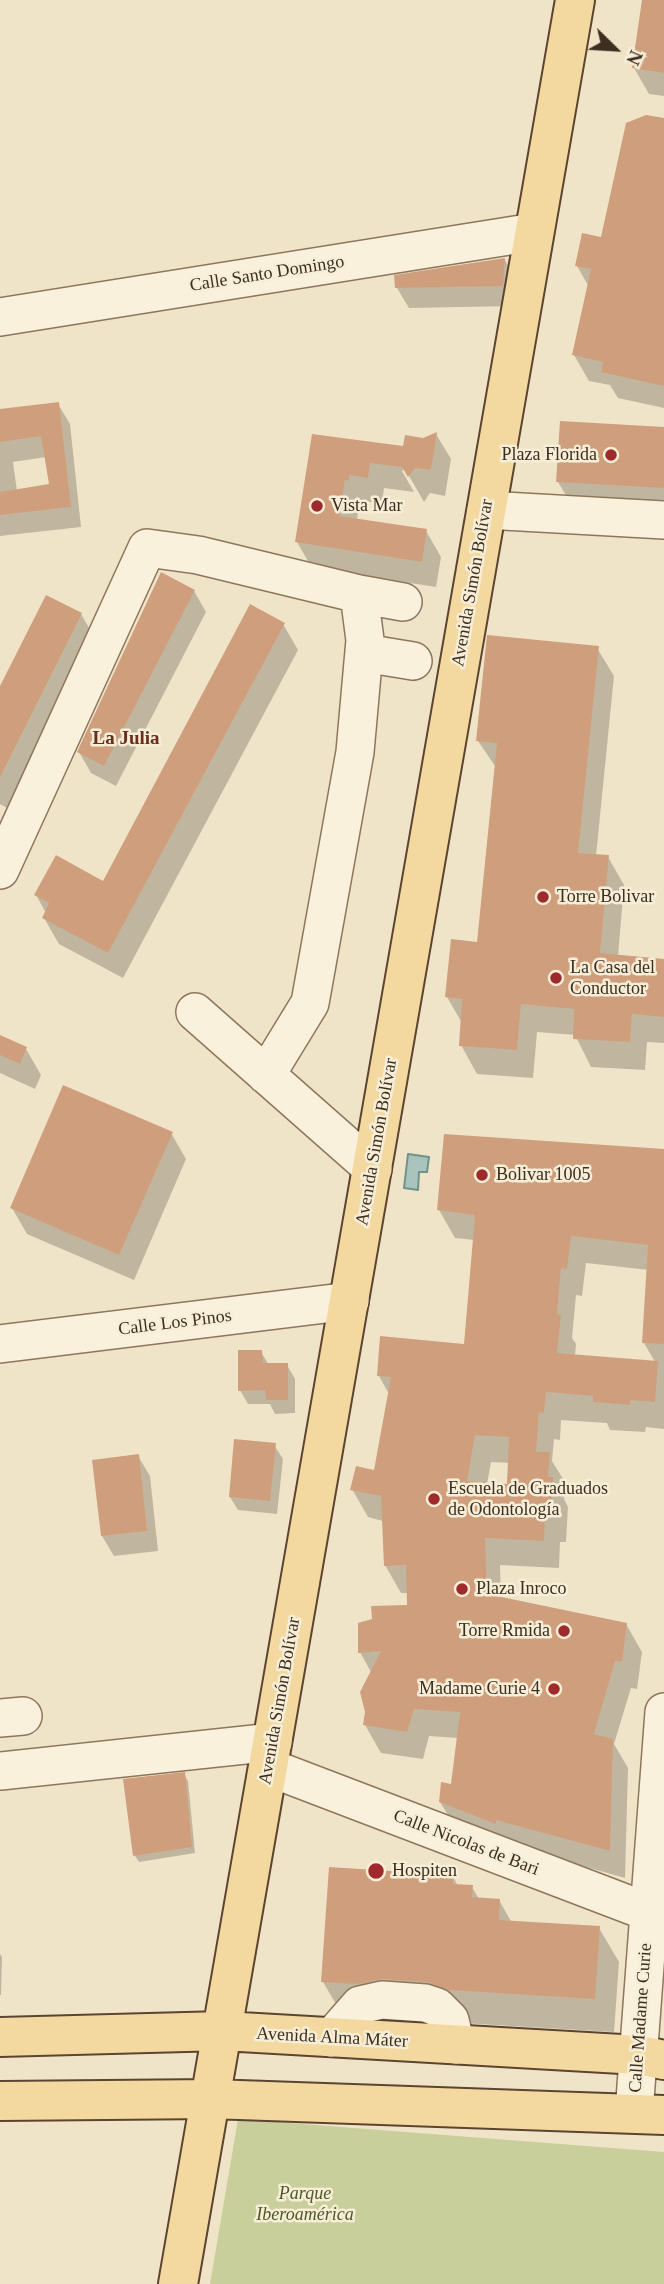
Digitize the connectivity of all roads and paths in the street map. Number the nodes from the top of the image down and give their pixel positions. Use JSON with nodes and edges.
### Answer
{"nodes":[{"id":1,"x":575,"y":0,"type":"edge"},
{"id":2,"x":534,"y":232,"type":"junction"},
{"id":3,"x":0,"y":317,"type":"edge"},
{"id":4,"x":486,"y":510,"type":"junction"},
{"id":5,"x":664,"y":520,"type":"edge"},
{"id":6,"x":359,"y":594,"type":"junction"},
{"id":7,"x":403,"y":602,"type":"dead end"},
{"id":8,"x":364,"y":653,"type":"junction"},
{"id":9,"x":413,"y":661,"type":"dead end"},
{"id":10,"x":0,"y":870,"type":"edge"},
{"id":11,"x":195,"y":1012,"type":"dead end"},
{"id":12,"x":266,"y":1075,"type":"junction"},
{"id":13,"x":373,"y":1169,"type":"junction"},
{"id":14,"x":350,"y":1301,"type":"junction"},
{"id":15,"x":0,"y":1344,"type":"edge"},
{"id":16,"x":664,"y":1712,"type":"edge"},
{"id":17,"x":270,"y":1755,"type":"junction"},
{"id":18,"x":0,"y":1771,"type":"edge"},
{"id":19,"x":656,"y":1916,"type":"edge"},
{"id":20,"x":223,"y":2031,"type":"junction"},
{"id":21,"x":0,"y":2037,"type":"edge"},
{"id":22,"x":651,"y":2058,"type":"edge"},
{"id":23,"x":211,"y":2099,"type":"junction"},
{"id":24,"x":0,"y":2101,"type":"edge"},
{"id":25,"x":649,"y":2114,"type":"edge"},
{"id":26,"x":178,"y":2284,"type":"edge"}],
"edges":[{"from":1,"to":2,"type":"main road","name":"Avenida Simón Bolívar"},
{"from":2,"to":3,"type":"street","name":"Calle Santo Domingo"},
{"from":2,"to":4,"type":"main road","name":"Avenida Simón Bolívar"},
{"from":4,"to":5,"type":"street"},
{"from":4,"to":13,"type":"main road","name":"Avenida Simón Bolívar"},
{"from":6,"to":7,"type":"street"},
{"from":6,"to":8,"type":"street"},
{"from":6,"to":10,"type":"street"},
{"from":8,"to":9,"type":"street"},
{"from":8,"to":12,"type":"street"},
{"from":11,"to":12,"type":"street"},
{"from":12,"to":13,"type":"street"},
{"from":13,"to":14,"type":"main road","name":"Avenida Simón Bolívar"},
{"from":14,"to":15,"type":"street","name":"Calle Los Pinos"},
{"from":14,"to":17,"type":"main road","name":"Avenida Simón Bolívar"},
{"from":16,"to":19,"type":"street","name":"Calle Madame Curie"},
{"from":17,"to":18,"type":"street","name":"Calle Nicolas de Bari"},
{"from":17,"to":19,"type":"street","name":"Calle Nicolas de Bari"},
{"from":17,"to":20,"type":"main road","name":"Avenida Simón Bolívar"},
{"from":19,"to":22,"type":"street","name":"Calle Madame Curie"},
{"from":20,"to":21,"type":"main road","name":"Avenida Alma Máter"},
{"from":20,"to":22,"type":"main road","name":"Avenida Alma Máter"},
{"from":20,"to":23,"type":"main road","name":"Avenida Simón Bolívar"},
{"from":22,"to":25,"type":"street","name":"Calle Madame Curie"},
{"from":23,"to":24,"type":"main road"},
{"from":23,"to":25,"type":"main road"},
{"from":23,"to":26,"type":"main road","name":"Avenida Simón Bolívar"}]}
